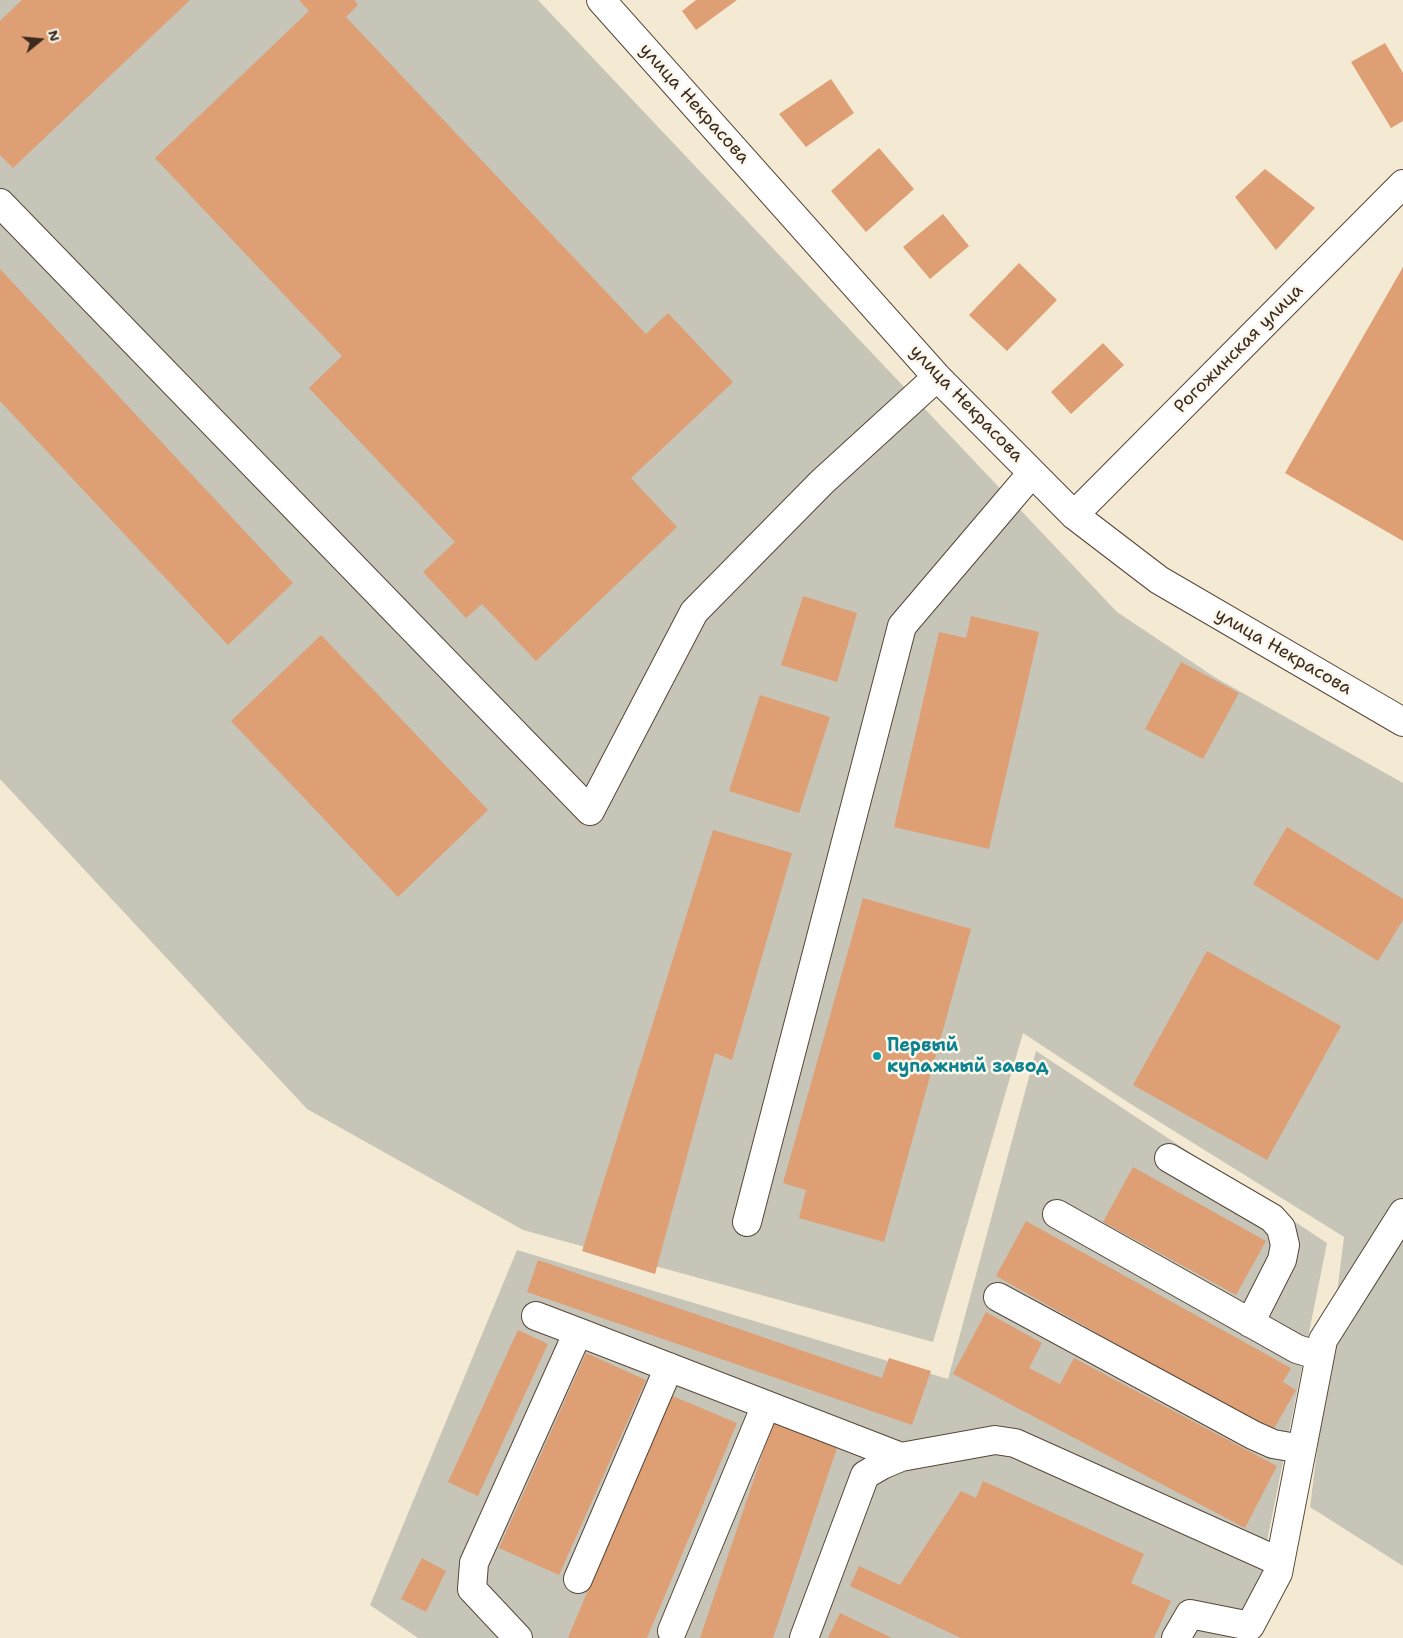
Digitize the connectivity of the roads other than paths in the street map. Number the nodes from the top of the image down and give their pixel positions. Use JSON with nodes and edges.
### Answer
{"nodes":[{"id":1,"x":606,"y":1,"type":"edge"},
{"id":2,"x":1403,"y":184,"type":"edge"},
{"id":3,"x":0,"y":203,"type":"edge"},
{"id":4,"x":937,"y":377,"type":"junction"},
{"id":5,"x":1032,"y":473,"type":"junction"},
{"id":6,"x":1074,"y":514,"type":"junction"},
{"id":7,"x":1403,"y":722,"type":"edge"},
{"id":8,"x":1169,"y":1158,"type":"dead end"},
{"id":9,"x":1403,"y":1213,"type":"edge"},
{"id":10,"x":1058,"y":1214,"type":"dead end"},
{"id":11,"x":747,"y":1222,"type":"dead end"},
{"id":12,"x":998,"y":1297,"type":"dead end"},
{"id":13,"x":536,"y":1316,"type":"dead end"},
{"id":14,"x":1250,"y":1323,"type":"junction"},
{"id":15,"x":578,"y":1332,"type":"junction"},
{"id":16,"x":1320,"y":1356,"type":"junction"},
{"id":17,"x":668,"y":1367,"type":"junction"},
{"id":18,"x":766,"y":1405,"type":"junction"},
{"id":19,"x":1302,"y":1449,"type":"junction"},
{"id":20,"x":902,"y":1457,"type":"junction"},
{"id":21,"x":1280,"y":1562,"type":"junction"},
{"id":22,"x":578,"y":1579,"type":"dead end"},
{"id":23,"x":672,"y":1631,"type":"dead end"},
{"id":24,"x":518,"y":1638,"type":"edge"},
{"id":25,"x":804,"y":1638,"type":"edge"},
{"id":26,"x":1176,"y":1638,"type":"edge"}],
"edges":[{"from":1,"to":4,"type":"street","name":"улица Некрасова"},
{"from":2,"to":6,"type":"street","name":"Рогожинская улица"},
{"from":3,"to":4,"type":"street"},
{"from":4,"to":5,"type":"street","name":"улица Некрасова"},
{"from":5,"to":6,"type":"street","name":"улица Некрасова"},
{"from":5,"to":11,"type":"street"},
{"from":6,"to":7,"type":"street","name":"улица Некрасова"},
{"from":8,"to":14,"type":"street"},
{"from":9,"to":16,"type":"street"},
{"from":10,"to":14,"type":"street"},
{"from":12,"to":19,"type":"street"},
{"from":13,"to":15,"type":"street"},
{"from":14,"to":16,"type":"street"},
{"from":15,"to":17,"type":"street"},
{"from":15,"to":24,"type":"street"},
{"from":16,"to":19,"type":"street"},
{"from":17,"to":18,"type":"street"},
{"from":17,"to":22,"type":"street"},
{"from":18,"to":20,"type":"street"},
{"from":18,"to":23,"type":"street"},
{"from":19,"to":21,"type":"street"},
{"from":20,"to":21,"type":"street"},
{"from":20,"to":25,"type":"street"},
{"from":21,"to":26,"type":"street"}]}
